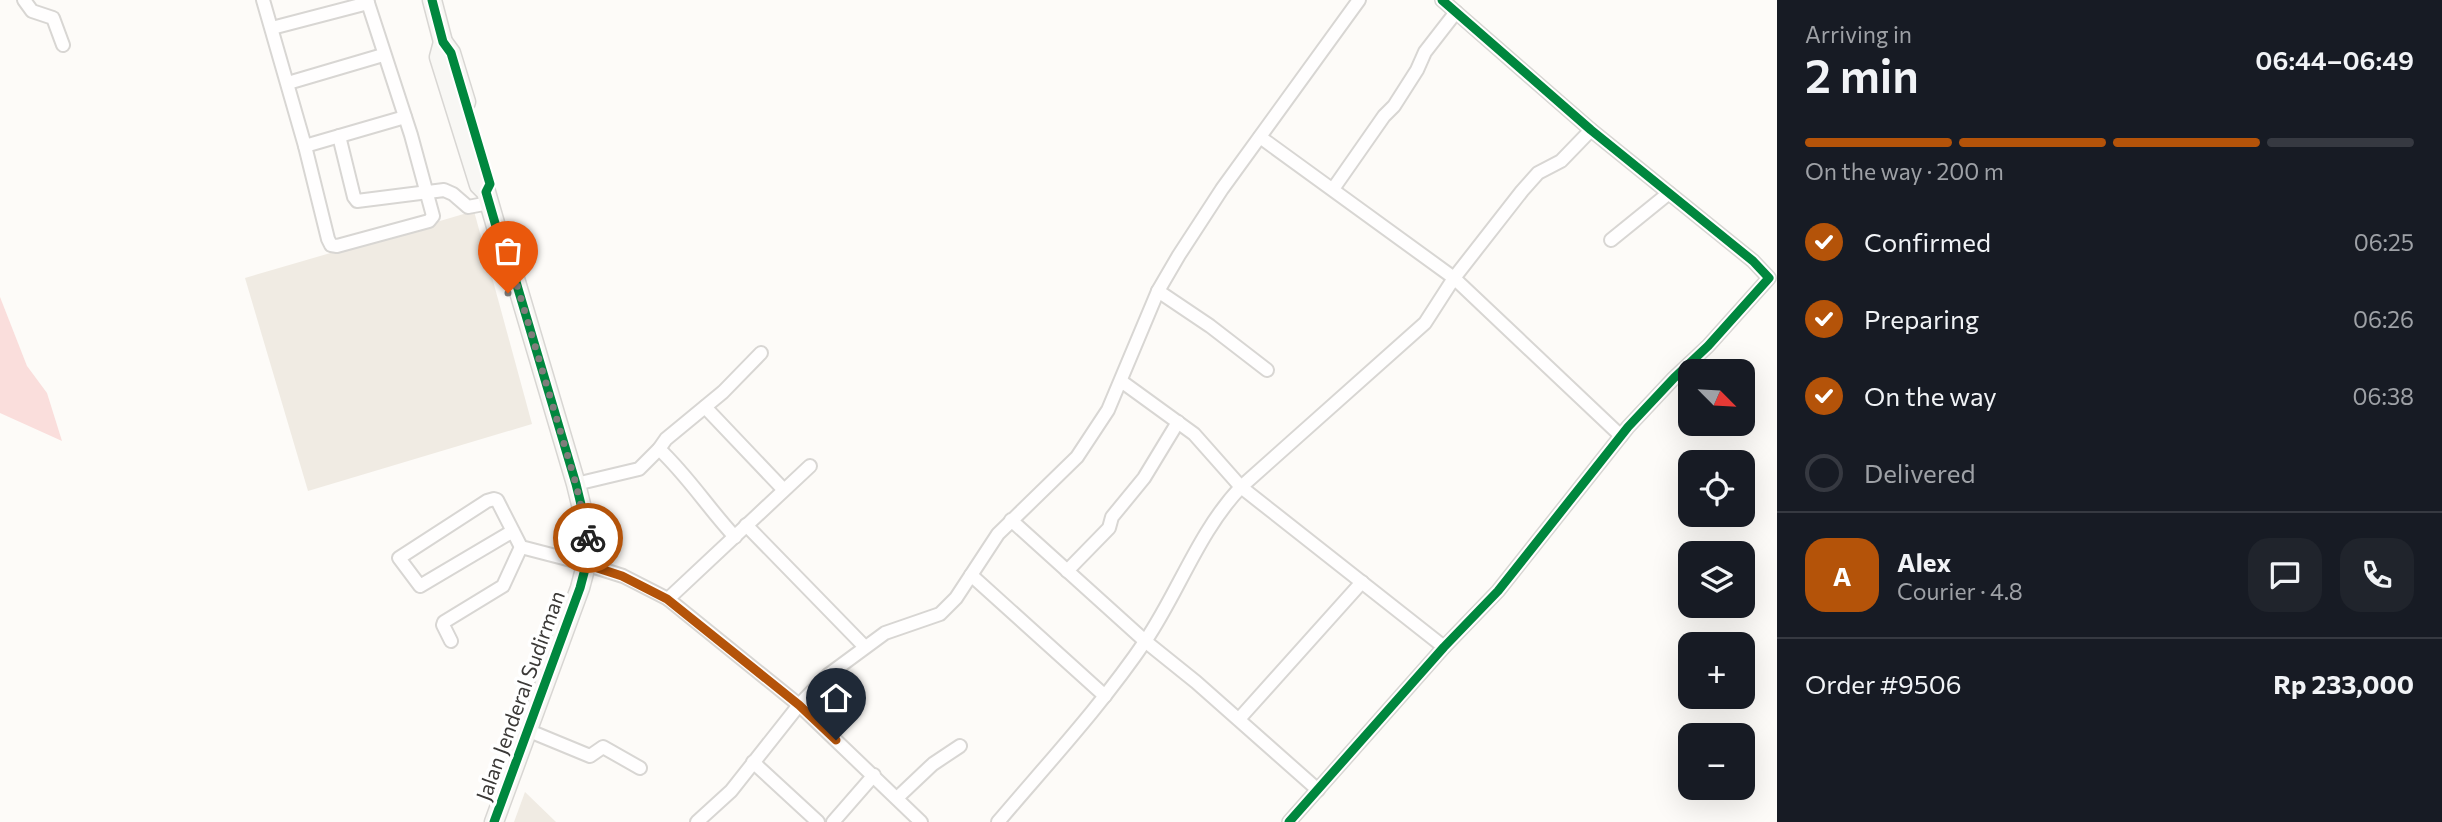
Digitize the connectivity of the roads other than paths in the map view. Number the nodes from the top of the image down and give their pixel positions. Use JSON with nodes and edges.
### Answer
{"nodes":[{"id":1,"x":24,"y":0,"type":"edge"},
{"id":2,"x":262,"y":0,"type":"edge"},
{"id":3,"x":432,"y":0,"type":"edge"},
{"id":4,"x":1359,"y":0,"type":"edge"},
{"id":5,"x":1442,"y":0,"type":"edge"},
{"id":6,"x":367,"y":2,"type":"edge"},
{"id":7,"x":1456,"y":12,"type":"junction"},
{"id":8,"x":272,"y":28,"type":"junction"},
{"id":9,"x":63,"y":45,"type":"dead end"},
{"id":10,"x":383,"y":55,"type":"junction"},
{"id":11,"x":288,"y":83,"type":"junction"},
{"id":12,"x":405,"y":117,"type":"junction"},
{"id":13,"x":1591,"y":130,"type":"junction"},
{"id":14,"x":339,"y":136,"type":"junction"},
{"id":15,"x":1260,"y":137,"type":"junction"},
{"id":16,"x":305,"y":146,"type":"junction"},
{"id":17,"x":1332,"y":189,"type":"junction"},
{"id":18,"x":428,"y":191,"type":"junction"},
{"id":19,"x":1669,"y":193,"type":"junction"},
{"id":20,"x":487,"y":197,"type":"junction"},
{"id":21,"x":1611,"y":240,"type":"dead end"},
{"id":22,"x":504,"y":254,"type":"junction"},
{"id":23,"x":1773,"y":274,"type":"edge"},
{"id":24,"x":1454,"y":278,"type":"junction"},
{"id":25,"x":1158,"y":291,"type":"junction"},
{"id":26,"x":761,"y":352,"type":"dead end"},
{"id":27,"x":1267,"y":370,"type":"dead end"},
{"id":28,"x":1121,"y":381,"type":"junction"},
{"id":29,"x":705,"y":407,"type":"junction"},
{"id":30,"x":1178,"y":422,"type":"junction"},
{"id":31,"x":1621,"y":436,"type":"junction"},
{"id":32,"x":659,"y":449,"type":"junction"},
{"id":33,"x":810,"y":466,"type":"dead end"},
{"id":34,"x":576,"y":484,"type":"junction"},
{"id":35,"x":1241,"y":487,"type":"junction"},
{"id":36,"x":783,"y":489,"type":"junction"},
{"id":37,"x":1011,"y":520,"type":"junction"},
{"id":38,"x":746,"y":525,"type":"junction"},
{"id":39,"x":513,"y":531,"type":"junction"},
{"id":40,"x":735,"y":537,"type":"junction"},
{"id":41,"x":582,"y":540,"type":"junction"},
{"id":42,"x":520,"y":547,"type":"junction"},
{"id":43,"x":580,"y":563,"type":"junction"},
{"id":44,"x":1067,"y":572,"type":"junction"},
{"id":45,"x":971,"y":575,"type":"junction"},
{"id":46,"x":1362,"y":582,"type":"junction"},
{"id":47,"x":667,"y":599,"type":"junction"},
{"id":48,"x":451,"y":641,"type":"dead end"},
{"id":49,"x":1145,"y":641,"type":"junction"},
{"id":50,"x":864,"y":646,"type":"junction"},
{"id":51,"x":1444,"y":647,"type":"junction"},
{"id":52,"x":1105,"y":696,"type":"junction"},
{"id":53,"x":799,"y":705,"type":"junction"},
{"id":54,"x":1240,"y":719,"type":"junction"},
{"id":55,"x":527,"y":730,"type":"junction"},
{"id":56,"x":960,"y":746,"type":"dead end"},
{"id":57,"x":753,"y":762,"type":"junction"},
{"id":58,"x":640,"y":768,"type":"dead end"},
{"id":59,"x":874,"y":775,"type":"junction"},
{"id":60,"x":502,"y":784,"type":"junction"},
{"id":61,"x":1318,"y":790,"type":"junction"},
{"id":62,"x":897,"y":799,"type":"junction"},
{"id":63,"x":482,"y":822,"type":"edge"},
{"id":64,"x":494,"y":822,"type":"edge"},
{"id":65,"x":697,"y":822,"type":"edge"},
{"id":66,"x":818,"y":822,"type":"edge"},
{"id":67,"x":833,"y":822,"type":"edge"},
{"id":68,"x":921,"y":822,"type":"edge"},
{"id":69,"x":999,"y":822,"type":"edge"},
{"id":70,"x":1289,"y":822,"type":"edge"}],
"edges":[{"from":1,"to":9,"type":"street"},
{"from":2,"to":8,"type":"street"},
{"from":3,"to":20,"type":"main road"},
{"from":4,"to":15,"type":"street"},
{"from":5,"to":7,"type":"street"},
{"from":6,"to":8,"type":"street"},
{"from":6,"to":10,"type":"street"},
{"from":7,"to":13,"type":"street"},
{"from":7,"to":17,"type":"street"},
{"from":8,"to":11,"type":"street"},
{"from":10,"to":11,"type":"street"},
{"from":10,"to":12,"type":"street"},
{"from":11,"to":16,"type":"street"},
{"from":12,"to":14,"type":"street"},
{"from":12,"to":18,"type":"street"},
{"from":13,"to":19,"type":"street"},
{"from":13,"to":24,"type":"street"},
{"from":14,"to":16,"type":"street"},
{"from":14,"to":18,"type":"street"},
{"from":15,"to":17,"type":"street"},
{"from":15,"to":25,"type":"street"},
{"from":16,"to":18,"type":"street"},
{"from":17,"to":24,"type":"street"},
{"from":18,"to":20,"type":"street"},
{"from":19,"to":21,"type":"street"},
{"from":19,"to":23,"type":"street"},
{"from":20,"to":22,"type":"main road"},
{"from":22,"to":34,"type":"main road"},
{"from":22,"to":41,"type":"main road"},
{"from":23,"to":31,"type":"street"},
{"from":24,"to":31,"type":"street"},
{"from":24,"to":35,"type":"street"},
{"from":25,"to":27,"type":"street"},
{"from":25,"to":28,"type":"street"},
{"from":26,"to":29,"type":"street"},
{"from":28,"to":30,"type":"street"},
{"from":28,"to":37,"type":"street"},
{"from":29,"to":32,"type":"street"},
{"from":29,"to":36,"type":"street"},
{"from":30,"to":35,"type":"street"},
{"from":30,"to":44,"type":"street"},
{"from":31,"to":51,"type":"street"},
{"from":32,"to":34,"type":"street"},
{"from":32,"to":40,"type":"street"},
{"from":33,"to":36,"type":"street"},
{"from":34,"to":41,"type":"main road"},
{"from":35,"to":46,"type":"street"},
{"from":35,"to":49,"type":"street"},
{"from":36,"to":38,"type":"street"},
{"from":37,"to":44,"type":"street"},
{"from":37,"to":45,"type":"street"},
{"from":38,"to":40,"type":"street"},
{"from":38,"to":50,"type":"street"},
{"from":39,"to":39,"type":"street"},
{"from":39,"to":42,"type":"street"},
{"from":40,"to":47,"type":"street"},
{"from":41,"to":43,"type":"main road","name":"Jalan Jenderal Sudirman"},
{"from":42,"to":43,"type":"street"},
{"from":42,"to":48,"type":"street"},
{"from":43,"to":47,"type":"street"},
{"from":43,"to":55,"type":"main road","name":"Jalan Jenderal Sudirman"},
{"from":43,"to":60,"type":"main road","name":"Jalan Jenderal Sudirman"},
{"from":44,"to":49,"type":"street"},
{"from":45,"to":50,"type":"street"},
{"from":45,"to":52,"type":"street"},
{"from":46,"to":51,"type":"street"},
{"from":46,"to":54,"type":"street"},
{"from":47,"to":53,"type":"street"},
{"from":49,"to":52,"type":"street"},
{"from":49,"to":54,"type":"street"},
{"from":50,"to":53,"type":"street"},
{"from":51,"to":61,"type":"street"},
{"from":52,"to":69,"type":"street"},
{"from":53,"to":57,"type":"street"},
{"from":53,"to":59,"type":"street"},
{"from":54,"to":61,"type":"street"},
{"from":55,"to":58,"type":"street"},
{"from":55,"to":60,"type":"main road","name":"Jalan Jenderal Sudirman"},
{"from":56,"to":62,"type":"street"},
{"from":57,"to":65,"type":"street"},
{"from":57,"to":66,"type":"street"},
{"from":59,"to":62,"type":"street"},
{"from":59,"to":67,"type":"street"},
{"from":60,"to":63,"type":"main road","name":"Jalan Jenderal Sudirman"},
{"from":60,"to":64,"type":"main road","name":"Jalan Jenderal Sudirman"},
{"from":61,"to":70,"type":"street"},
{"from":62,"to":68,"type":"street"}]}
